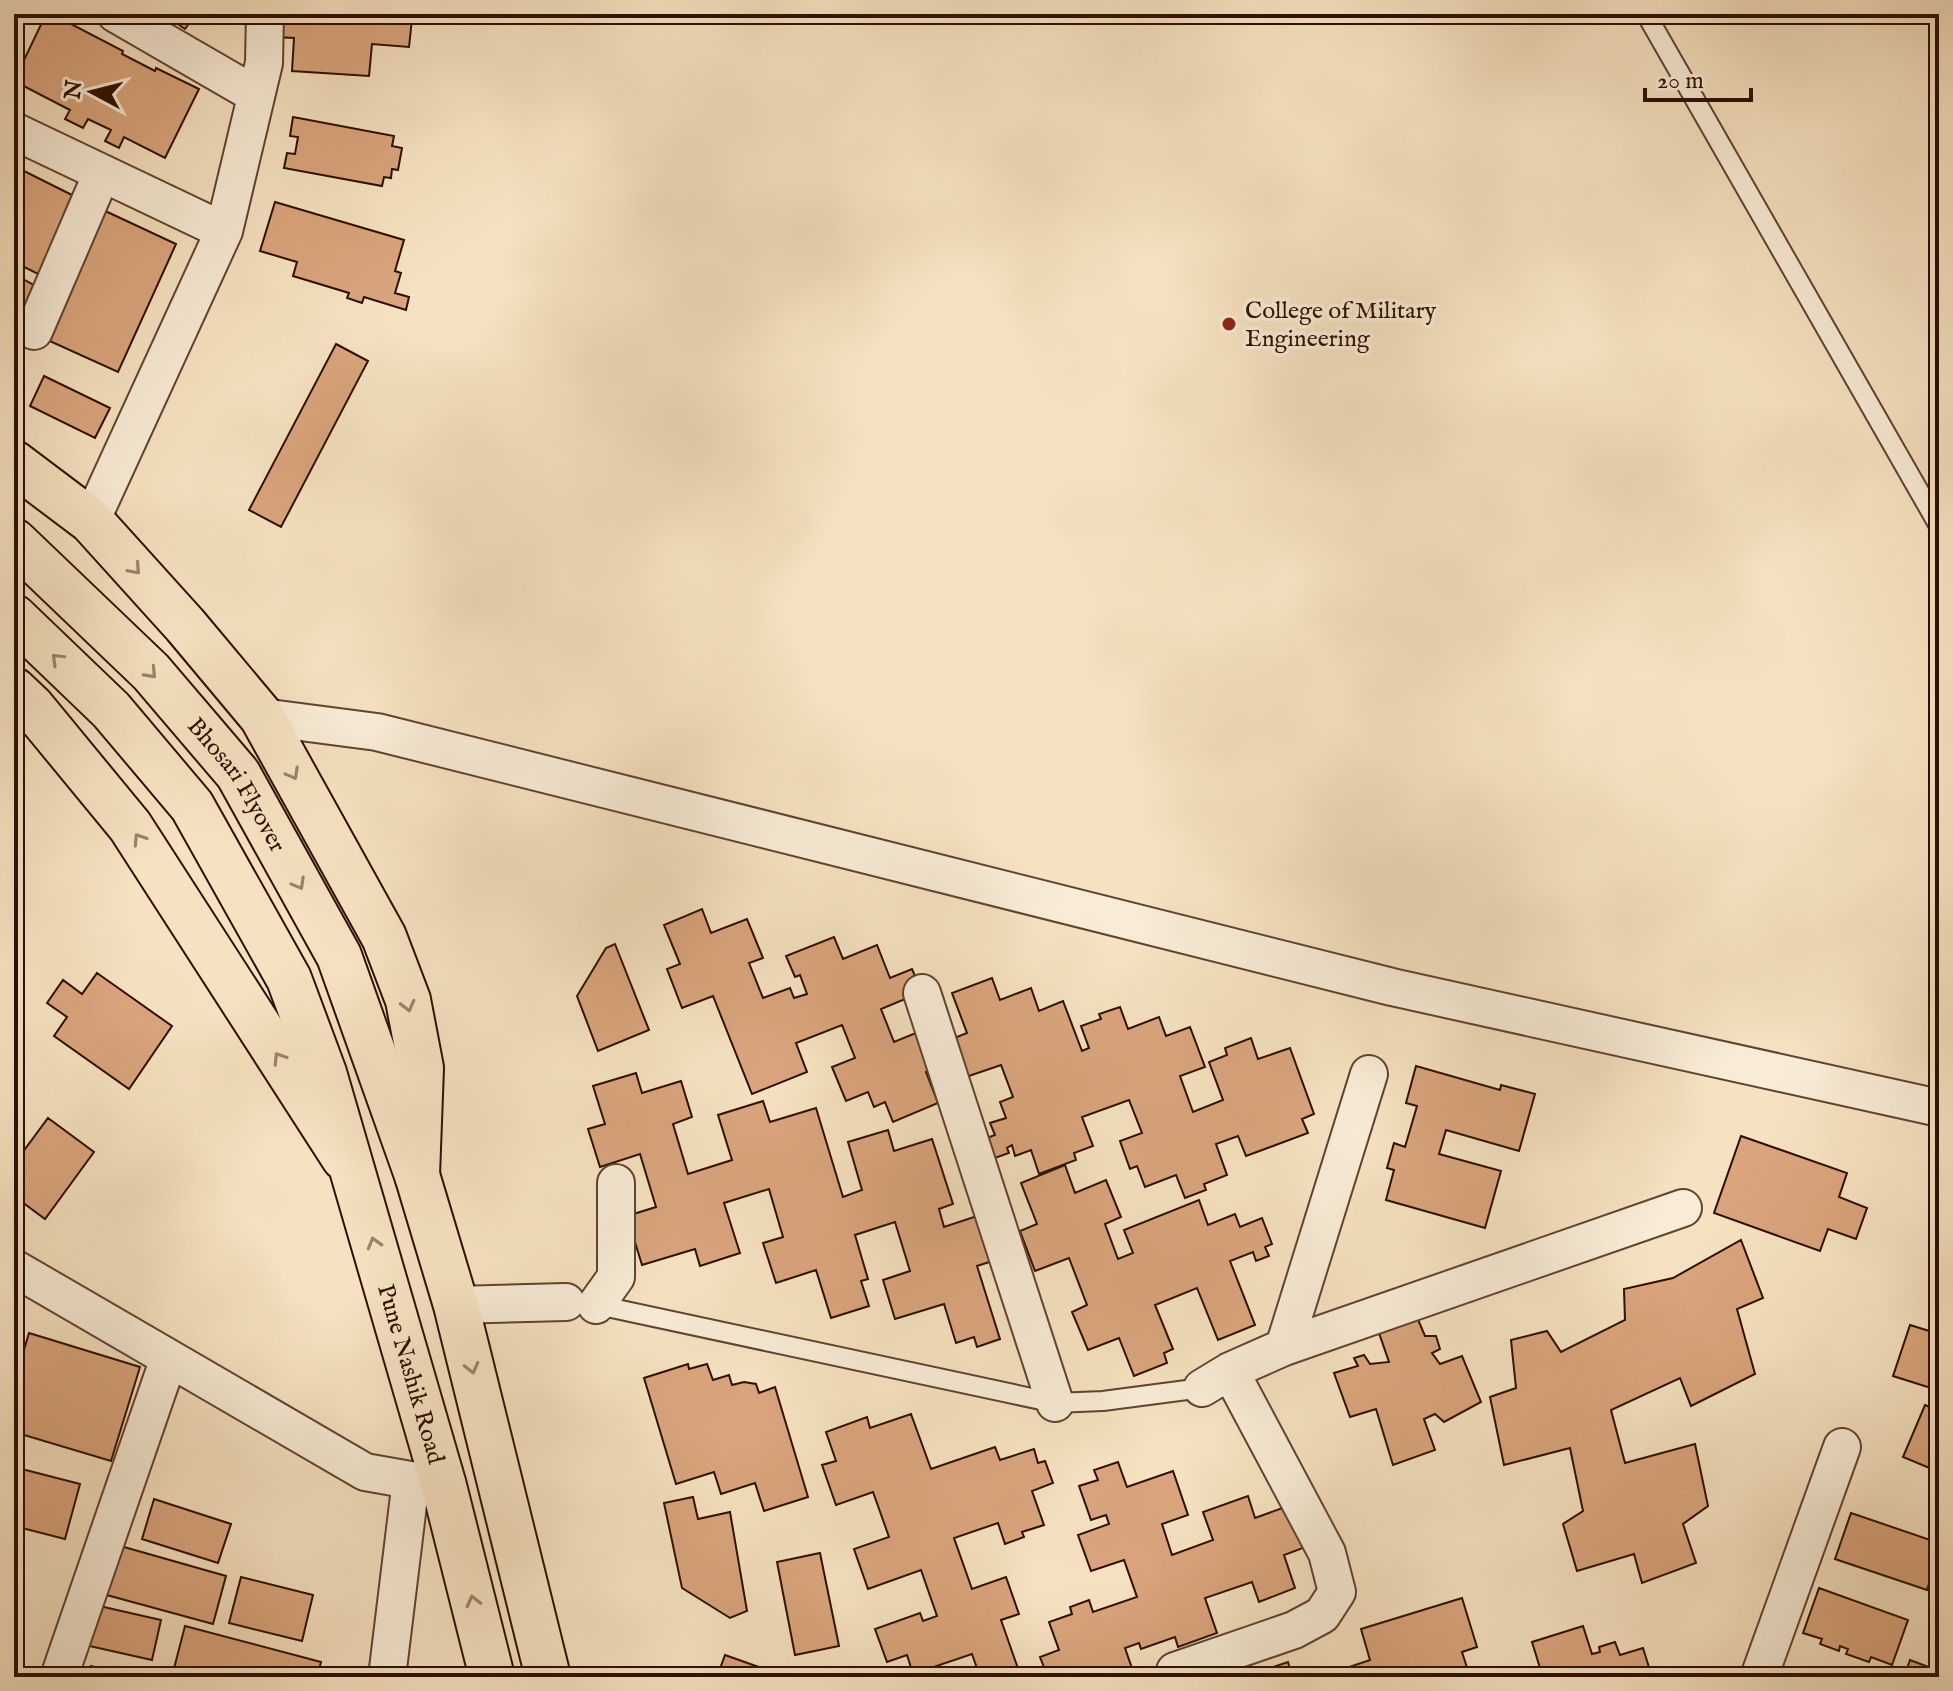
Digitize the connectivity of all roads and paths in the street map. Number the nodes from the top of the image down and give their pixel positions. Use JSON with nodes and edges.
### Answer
{"nodes":[{"id":1,"x":116,"y":14,"type":"edge"},
{"id":2,"x":265,"y":14,"type":"edge"},
{"id":3,"x":1646,"y":14,"type":"edge"},
{"id":4,"x":256,"y":95,"type":"junction"},
{"id":5,"x":14,"y":131,"type":"edge"},
{"id":6,"x":102,"y":173,"type":"junction"},
{"id":7,"x":224,"y":231,"type":"junction"},
{"id":8,"x":34,"y":331,"type":"dead end"},
{"id":9,"x":14,"y":463,"type":"edge"},
{"id":10,"x":91,"y":521,"type":"junction"},
{"id":11,"x":1939,"y":526,"type":"edge"},
{"id":12,"x":14,"y":541,"type":"edge"},
{"id":13,"x":14,"y":617,"type":"edge"},
{"id":14,"x":14,"y":690,"type":"edge"},
{"id":15,"x":262,"y":717,"type":"junction"},
{"id":16,"x":922,"y":993,"type":"dead end"},
{"id":17,"x":324,"y":1073,"type":"joint"},
{"id":18,"x":1369,"y":1074,"type":"dead end"},
{"id":19,"x":1939,"y":1108,"type":"edge"},
{"id":20,"x":352,"y":1170,"type":"junction"},
{"id":21,"x":417,"y":1175,"type":"junction"},
{"id":22,"x":616,"y":1183,"type":"dead end"},
{"id":23,"x":1683,"y":1208,"type":"dead end"},
{"id":24,"x":14,"y":1268,"type":"edge"},
{"id":25,"x":581,"y":1304,"type":"junction"},
{"id":26,"x":456,"y":1305,"type":"junction"},
{"id":27,"x":1284,"y":1347,"type":"junction"},
{"id":28,"x":169,"y":1358,"type":"junction"},
{"id":29,"x":1216,"y":1380,"type":"junction"},
{"id":30,"x":1055,"y":1403,"type":"junction"},
{"id":31,"x":1842,"y":1447,"type":"dead end"},
{"id":32,"x":428,"y":1483,"type":"junction"},
{"id":33,"x":1175,"y":1671,"type":"dead end"},
{"id":34,"x":59,"y":1677,"type":"edge"},
{"id":35,"x":387,"y":1677,"type":"edge"},
{"id":36,"x":492,"y":1677,"type":"edge"},
{"id":37,"x":548,"y":1677,"type":"edge"},
{"id":38,"x":1759,"y":1677,"type":"edge"}],
"edges":[{"from":1,"to":4,"type":"street"},
{"from":2,"to":4,"type":"street"},
{"from":3,"to":11,"type":"lane"},
{"from":4,"to":7,"type":"street"},
{"from":5,"to":6,"type":"street"},
{"from":6,"to":7,"type":"street"},
{"from":6,"to":8,"type":"street"},
{"from":7,"to":10,"type":"street"},
{"from":9,"to":10,"type":"main road"},
{"from":10,"to":15,"type":"main road","one_way":true},
{"from":12,"to":21,"type":"main road","name":"Bhosari Flyover","one_way":true},
{"from":17,"to":13,"type":"main road","name":"Bhosari Flyover","one_way":true},
{"from":20,"to":14,"type":"main road","one_way":true},
{"from":15,"to":19,"type":"street"},
{"from":15,"to":21,"type":"main road","one_way":true},
{"from":16,"to":30,"type":"street"},
{"from":17,"to":20,"type":"main road","name":"Pune Nashik Road"},
{"from":18,"to":27,"type":"street"},
{"from":32,"to":20,"type":"main road","name":"Pune Nashik Road","one_way":true},
{"from":21,"to":26,"type":"main road"},
{"from":22,"to":25,"type":"street"},
{"from":23,"to":27,"type":"street"},
{"from":24,"to":28,"type":"street"},
{"from":25,"to":26,"type":"street"},
{"from":25,"to":30,"type":"lane"},
{"from":26,"to":37,"type":"main road","one_way":true},
{"from":27,"to":29,"type":"street"},
{"from":28,"to":32,"type":"street"},
{"from":28,"to":34,"type":"street"},
{"from":29,"to":30,"type":"lane"},
{"from":29,"to":33,"type":"street"},
{"from":31,"to":38,"type":"street"},
{"from":32,"to":35,"type":"street"},
{"from":36,"to":32,"type":"main road","name":"Pune Nashik Road","one_way":true}]}
